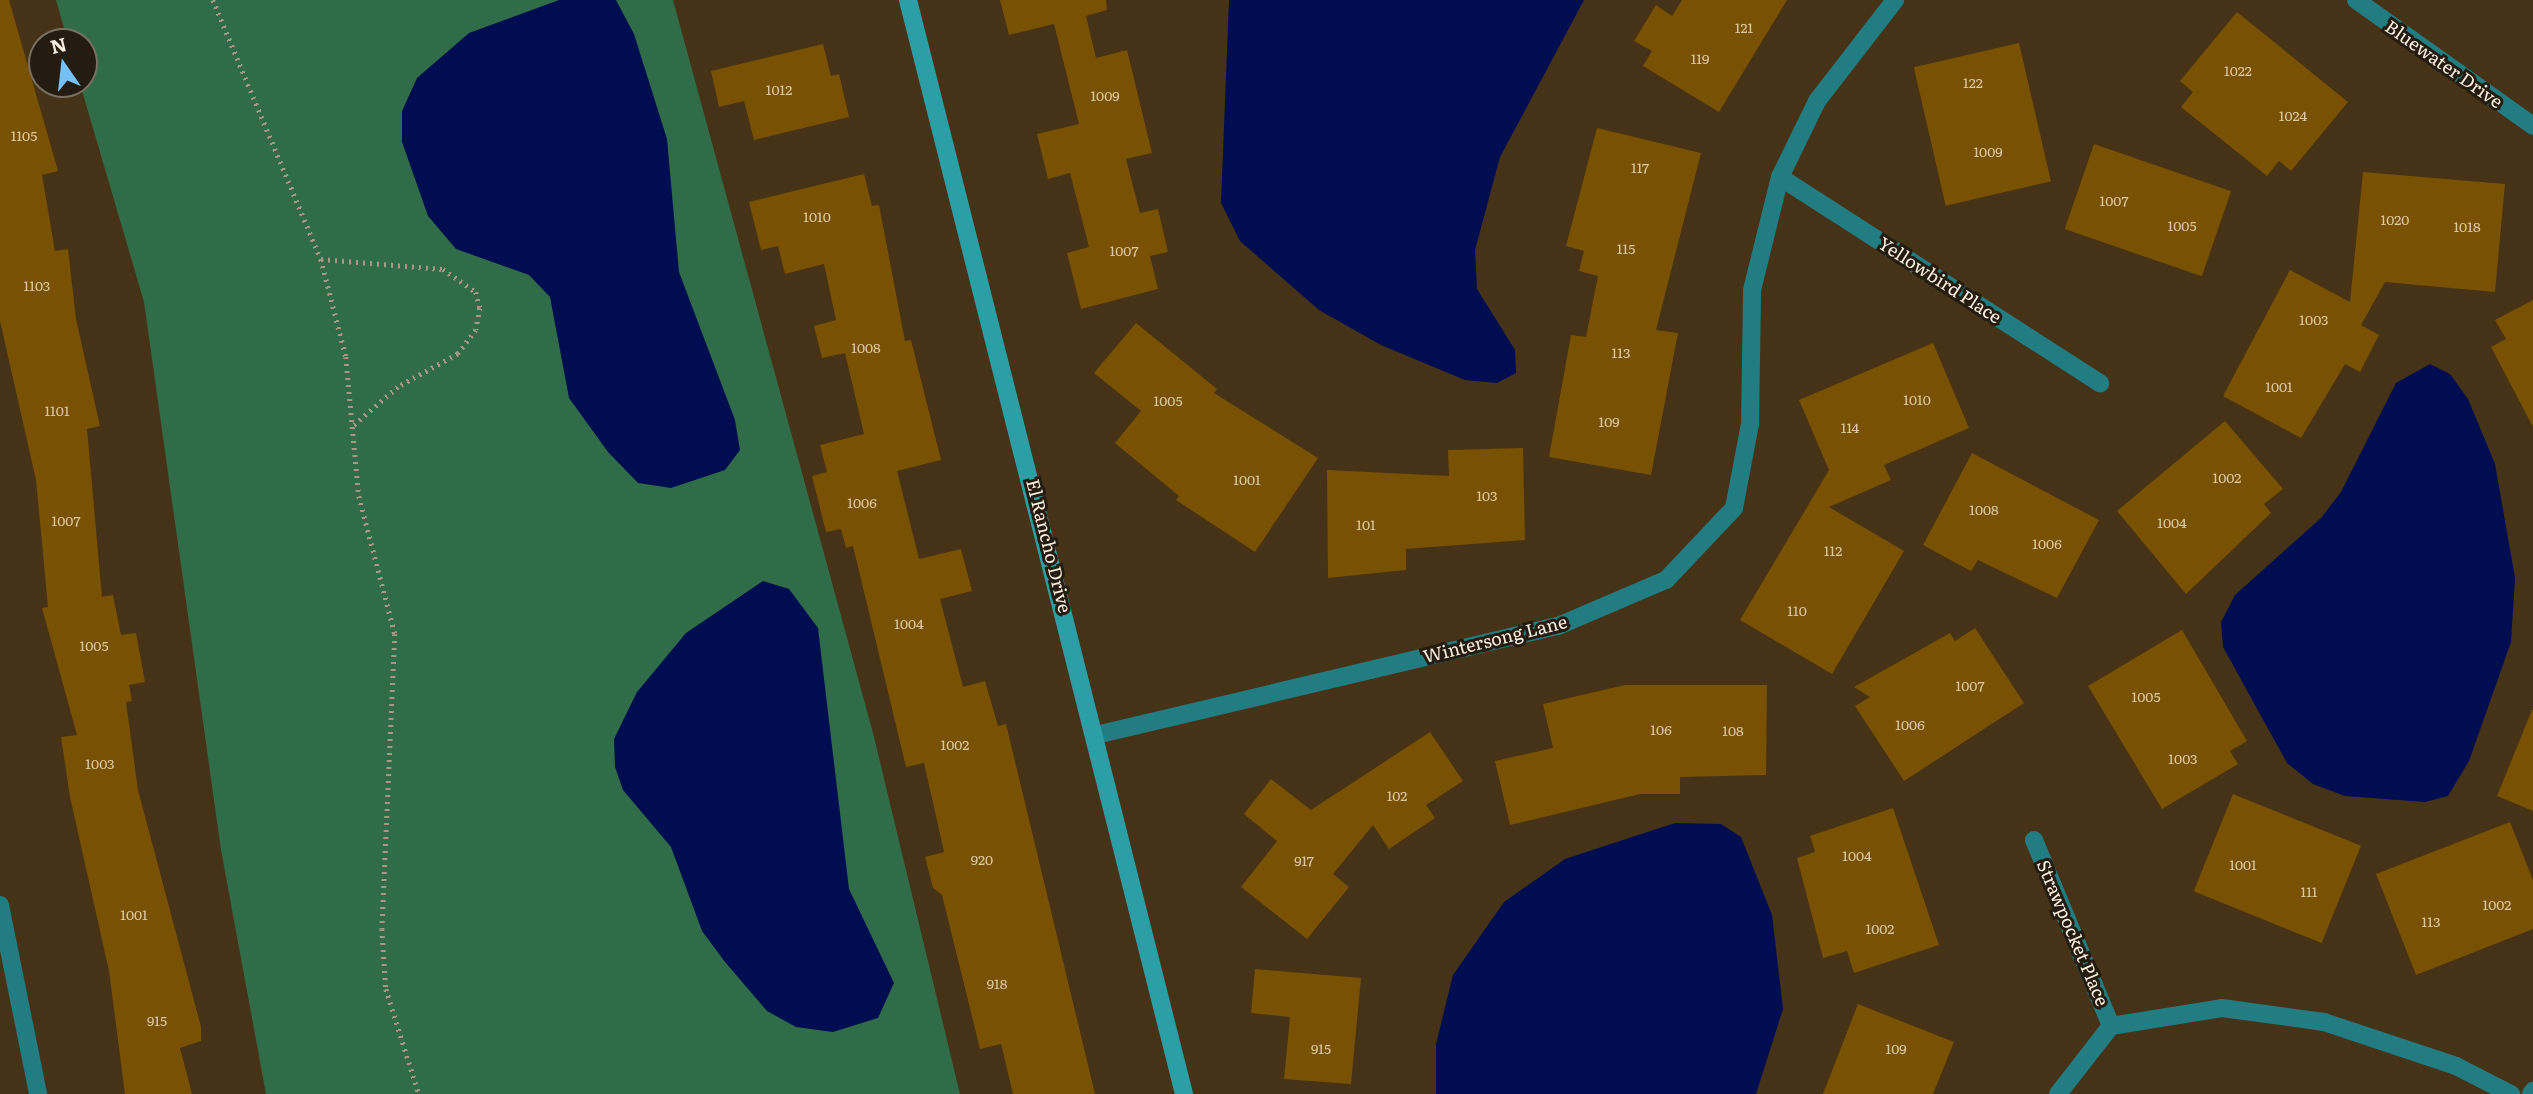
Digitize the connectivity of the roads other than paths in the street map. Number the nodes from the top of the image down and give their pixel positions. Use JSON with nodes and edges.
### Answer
{"nodes":[{"id":1,"x":908,"y":0,"type":"edge"},
{"id":2,"x":1895,"y":0,"type":"edge"},
{"id":3,"x":2357,"y":0,"type":"edge"},
{"id":4,"x":2533,"y":126,"type":"edge"},
{"id":5,"x":1780,"y":177,"type":"junction"},
{"id":6,"x":2100,"y":383,"type":"dead end"},
{"id":7,"x":1096,"y":735,"type":"junction"},
{"id":8,"x":2034,"y":840,"type":"dead end"},
{"id":9,"x":0,"y":905,"type":"edge"},
{"id":10,"x":5,"y":975,"type":"edge"},
{"id":11,"x":2112,"y":1026,"type":"junction"},
{"id":12,"x":38,"y":1094,"type":"edge"},
{"id":13,"x":1184,"y":1094,"type":"edge"},
{"id":14,"x":2058,"y":1094,"type":"edge"},
{"id":15,"x":2511,"y":1094,"type":"edge"}],
"edges":[{"from":1,"to":7,"type":"street","name":"El Rancho Drive"},
{"from":2,"to":5,"type":"street","name":"Wintersong Lane"},
{"from":3,"to":4,"type":"street","name":"Bluewater Drive"},
{"from":5,"to":6,"type":"street","name":"Yellowbird Place"},
{"from":5,"to":7,"type":"street","name":"Wintersong Lane"},
{"from":7,"to":13,"type":"street","name":"El Rancho Drive"},
{"from":8,"to":11,"type":"street","name":"Strawpocket Place"},
{"from":9,"to":10,"type":"street"},
{"from":10,"to":12,"type":"street"},
{"from":11,"to":14,"type":"street"},
{"from":11,"to":15,"type":"street"}]}
